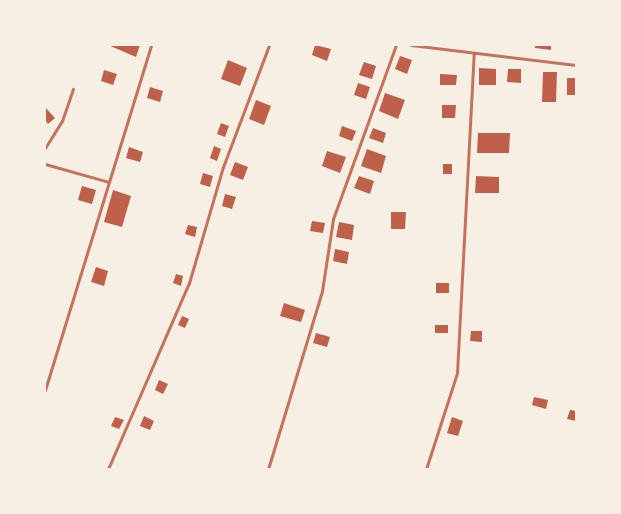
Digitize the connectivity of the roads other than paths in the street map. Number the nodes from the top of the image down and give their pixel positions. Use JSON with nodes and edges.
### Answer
{"nodes":[{"id":1,"x":151,"y":45,"type":"edge"},
{"id":2,"x":269,"y":45,"type":"edge"},
{"id":3,"x":396,"y":45,"type":"edge"},
{"id":4,"x":411,"y":45,"type":"edge"},
{"id":5,"x":474,"y":53,"type":"junction"},
{"id":6,"x":576,"y":65,"type":"edge"},
{"id":7,"x":73,"y":88,"type":"dead end"},
{"id":8,"x":45,"y":148,"type":"edge"},
{"id":9,"x":45,"y":164,"type":"edge"},
{"id":10,"x":109,"y":182,"type":"junction"},
{"id":11,"x":45,"y":390,"type":"edge"},
{"id":12,"x":108,"y":469,"type":"edge"},
{"id":13,"x":268,"y":469,"type":"edge"},
{"id":14,"x":426,"y":469,"type":"edge"}],
"edges":[{"from":1,"to":10,"type":"lane"},
{"from":2,"to":12,"type":"lane"},
{"from":3,"to":13,"type":"lane"},
{"from":4,"to":5,"type":"lane"},
{"from":5,"to":6,"type":"lane"},
{"from":5,"to":14,"type":"lane"},
{"from":7,"to":8,"type":"lane"},
{"from":9,"to":10,"type":"lane"},
{"from":10,"to":11,"type":"lane"}]}
